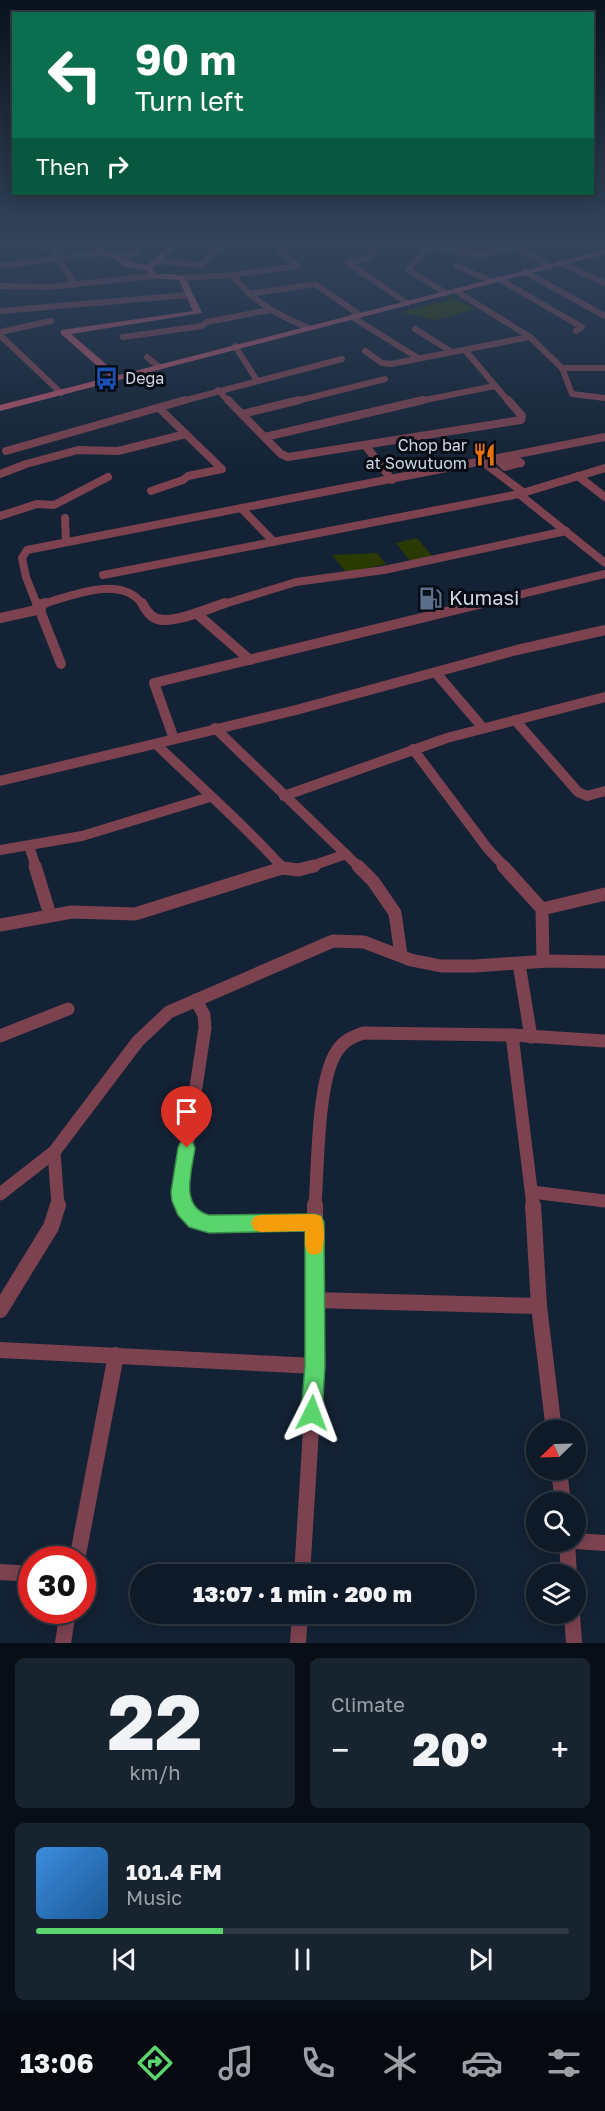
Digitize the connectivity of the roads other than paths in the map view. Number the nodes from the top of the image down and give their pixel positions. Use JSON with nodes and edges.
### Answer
{"nodes":[{"id":1,"x":151,"y":320,"type":"edge"},
{"id":2,"x":205,"y":320,"type":"edge"},
{"id":3,"x":219,"y":320,"type":"edge"},
{"id":4,"x":290,"y":320,"type":"edge"},
{"id":5,"x":341,"y":320,"type":"edge"},
{"id":6,"x":361,"y":320,"type":"edge"},
{"id":7,"x":502,"y":320,"type":"edge"},
{"id":8,"x":568,"y":320,"type":"edge"},
{"id":9,"x":51,"y":321,"type":"joint"},
{"id":10,"x":207,"y":322,"type":"junction"},
{"id":11,"x":308,"y":328,"type":"junction"},
{"id":12,"x":415,"y":329,"type":"dead end"},
{"id":13,"x":576,"y":331,"type":"dead end"},
{"id":14,"x":64,"y":332,"type":"junction"},
{"id":15,"x":0,"y":333,"type":"edge"},
{"id":16,"x":123,"y":337,"type":"dead end"},
{"id":17,"x":530,"y":337,"type":"junction"},
{"id":18,"x":236,"y":346,"type":"junction"},
{"id":19,"x":465,"y":350,"type":"junction"},
{"id":20,"x":365,"y":351,"type":"dead end"},
{"id":21,"x":452,"y":352,"type":"junction"},
{"id":22,"x":147,"y":357,"type":"dead end"},
{"id":23,"x":418,"y":358,"type":"junction"},
{"id":24,"x":342,"y":359,"type":"dead end"},
{"id":25,"x":159,"y":367,"type":"junction"},
{"id":26,"x":562,"y":368,"type":"junction"},
{"id":27,"x":605,"y":368,"type":"edge"},
{"id":28,"x":117,"y":378,"type":"junction"},
{"id":29,"x":256,"y":379,"type":"junction"},
{"id":30,"x":385,"y":379,"type":"dead end"},
{"id":31,"x":495,"y":386,"type":"junction"},
{"id":32,"x":218,"y":390,"type":"junction"},
{"id":33,"x":60,"y":393,"type":"junction"},
{"id":34,"x":605,"y":398,"type":"edge"},
{"id":35,"x":0,"y":408,"type":"edge"},
{"id":36,"x":160,"y":409,"type":"junction"},
{"id":37,"x":242,"y":414,"type":"junction"},
{"id":38,"x":186,"y":434,"type":"junction"},
{"id":39,"x":265,"y":436,"type":"junction"},
{"id":40,"x":605,"y":437,"type":"edge"},
{"id":41,"x":365,"y":445,"type":"junction"},
{"id":42,"x":3,"y":450,"type":"edge"},
{"id":43,"x":483,"y":462,"type":"junction"},
{"id":44,"x":24,"y":464,"type":"junction"},
{"id":45,"x":605,"y":468,"type":"edge"},
{"id":46,"x":0,"y":474,"type":"edge"},
{"id":47,"x":578,"y":476,"type":"junction"},
{"id":48,"x":108,"y":477,"type":"dead end"},
{"id":49,"x":392,"y":480,"type":"junction"},
{"id":50,"x":151,"y":491,"type":"dead end"},
{"id":51,"x":522,"y":493,"type":"junction"},
{"id":52,"x":605,"y":496,"type":"edge"},
{"id":53,"x":241,"y":508,"type":"junction"},
{"id":54,"x":0,"y":516,"type":"edge"},
{"id":55,"x":65,"y":518,"type":"dead end"},
{"id":56,"x":566,"y":531,"type":"junction"},
{"id":57,"x":66,"y":542,"type":"junction"},
{"id":58,"x":274,"y":542,"type":"junction"},
{"id":59,"x":605,"y":563,"type":"edge"},
{"id":60,"x":103,"y":574,"type":"dead end"},
{"id":61,"x":605,"y":574,"type":"edge"},
{"id":62,"x":40,"y":607,"type":"junction"},
{"id":63,"x":196,"y":613,"type":"junction"},
{"id":64,"x":0,"y":618,"type":"edge"},
{"id":65,"x":605,"y":630,"type":"edge"},
{"id":66,"x":250,"y":660,"type":"junction"},
{"id":67,"x":61,"y":664,"type":"dead end"},
{"id":68,"x":436,"y":673,"type":"junction"},
{"id":69,"x":605,"y":697,"type":"edge"},
{"id":70,"x":515,"y":720,"type":"junction"},
{"id":71,"x":215,"y":728,"type":"junction"},
{"id":72,"x":483,"y":728,"type":"junction"},
{"id":73,"x":174,"y":739,"type":"junction"},
{"id":74,"x":156,"y":744,"type":"junction"},
{"id":75,"x":413,"y":749,"type":"junction"},
{"id":76,"x":0,"y":782,"type":"edge"},
{"id":77,"x":605,"y":791,"type":"edge"},
{"id":78,"x":284,"y":796,"type":"junction"},
{"id":79,"x":210,"y":797,"type":"junction"},
{"id":80,"x":29,"y":846,"type":"junction"},
{"id":81,"x":0,"y":850,"type":"edge"},
{"id":82,"x":346,"y":854,"type":"junction"},
{"id":83,"x":282,"y":868,"type":"junction"},
{"id":84,"x":605,"y":894,"type":"edge"},
{"id":85,"x":542,"y":909,"type":"junction"},
{"id":86,"x":50,"y":915,"type":"junction"},
{"id":87,"x":0,"y":925,"type":"edge"},
{"id":88,"x":401,"y":955,"type":"junction"},
{"id":89,"x":543,"y":961,"type":"junction"},
{"id":90,"x":605,"y":962,"type":"edge"},
{"id":91,"x":519,"y":964,"type":"junction"},
{"id":92,"x":196,"y":1000,"type":"junction"},
{"id":93,"x":68,"y":1009,"type":"dead end"},
{"id":94,"x":512,"y":1035,"type":"junction"},
{"id":95,"x":0,"y":1036,"type":"edge"},
{"id":96,"x":531,"y":1037,"type":"junction"},
{"id":97,"x":605,"y":1041,"type":"edge"},
{"id":98,"x":54,"y":1152,"type":"junction"},
{"id":99,"x":532,"y":1192,"type":"junction"},
{"id":100,"x":0,"y":1194,"type":"edge"},
{"id":101,"x":605,"y":1201,"type":"edge"},
{"id":102,"x":314,"y":1222,"type":"junction"},
{"id":103,"x":314,"y":1300,"type":"junction"},
{"id":104,"x":539,"y":1306,"type":"junction"},
{"id":105,"x":0,"y":1310,"type":"edge"},
{"id":106,"x":0,"y":1350,"type":"edge"},
{"id":107,"x":116,"y":1355,"type":"junction"},
{"id":108,"x":315,"y":1366,"type":"junction"},
{"id":109,"x":553,"y":1420,"type":"edge"},
{"id":110,"x":586,"y":1542,"type":"edge"},
{"id":111,"x":605,"y":1543,"type":"edge"},
{"id":112,"x":80,"y":1546,"type":"edge"},
{"id":113,"x":303,"y":1564,"type":"edge"},
{"id":114,"x":0,"y":1572,"type":"edge"},
{"id":115,"x":18,"y":1573,"type":"edge"},
{"id":116,"x":66,"y":1624,"type":"edge"},
{"id":117,"x":299,"y":1624,"type":"edge"},
{"id":118,"x":573,"y":1624,"type":"edge"},
{"id":119,"x":63,"y":1643,"type":"edge"},
{"id":120,"x":298,"y":1643,"type":"edge"},
{"id":121,"x":574,"y":1643,"type":"edge"}],
"edges":[{"from":1,"to":14,"type":"main road"},
{"from":2,"to":10,"type":"street"},
{"from":3,"to":10,"type":"street"},
{"from":4,"to":11,"type":"street"},
{"from":5,"to":11,"type":"main road"},
{"from":6,"to":23,"type":"street"},
{"from":7,"to":17,"type":"street"},
{"from":8,"to":13,"type":"street"},
{"from":9,"to":14,"type":"street"},
{"from":9,"to":15,"type":"street"},
{"from":10,"to":16,"type":"street"},
{"from":11,"to":18,"type":"main road"},
{"from":12,"to":21,"type":"street"},
{"from":14,"to":28,"type":"main road"},
{"from":15,"to":33,"type":"street"},
{"from":17,"to":19,"type":"street"},
{"from":17,"to":26,"type":"street"},
{"from":18,"to":25,"type":"main road"},
{"from":18,"to":29,"type":"street"},
{"from":19,"to":21,"type":"street"},
{"from":19,"to":31,"type":"street"},
{"from":20,"to":23,"type":"street"},
{"from":21,"to":23,"type":"street"},
{"from":22,"to":25,"type":"street"},
{"from":24,"to":29,"type":"street"},
{"from":25,"to":28,"type":"main road"},
{"from":26,"to":27,"type":"street"},
{"from":26,"to":34,"type":"street"},
{"from":28,"to":33,"type":"main road"},
{"from":29,"to":32,"type":"street"},
{"from":30,"to":37,"type":"street"},
{"from":31,"to":39,"type":"street"},
{"from":31,"to":41,"type":"street"},
{"from":32,"to":36,"type":"street"},
{"from":32,"to":37,"type":"street"},
{"from":33,"to":35,"type":"main road"},
{"from":36,"to":38,"type":"street"},
{"from":36,"to":42,"type":"street"},
{"from":37,"to":39,"type":"street"},
{"from":38,"to":44,"type":"street"},
{"from":38,"to":50,"type":"street"},
{"from":39,"to":41,"type":"street"},
{"from":40,"to":43,"type":"street"},
{"from":41,"to":49,"type":"street"},
{"from":42,"to":44,"type":"street"},
{"from":43,"to":49,"type":"street"},
{"from":43,"to":51,"type":"street"},
{"from":44,"to":46,"type":"street"},
{"from":45,"to":47,"type":"street"},
{"from":47,"to":51,"type":"street"},
{"from":47,"to":52,"type":"street"},
{"from":48,"to":54,"type":"street"},
{"from":49,"to":53,"type":"street"},
{"from":51,"to":56,"type":"street"},
{"from":51,"to":58,"type":"street"},
{"from":53,"to":57,"type":"street"},
{"from":53,"to":58,"type":"street"},
{"from":55,"to":57,"type":"street"},
{"from":56,"to":59,"type":"street"},
{"from":56,"to":63,"type":"street"},
{"from":57,"to":62,"type":"street"},
{"from":58,"to":60,"type":"street"},
{"from":61,"to":66,"type":"street"},
{"from":62,"to":63,"type":"street"},
{"from":62,"to":64,"type":"street"},
{"from":62,"to":67,"type":"street"},
{"from":63,"to":66,"type":"street"},
{"from":65,"to":68,"type":"street"},
{"from":66,"to":73,"type":"street"},
{"from":68,"to":71,"type":"street"},
{"from":68,"to":72,"type":"street"},
{"from":69,"to":70,"type":"street"},
{"from":70,"to":72,"type":"street"},
{"from":70,"to":77,"type":"street"},
{"from":71,"to":73,"type":"street"},
{"from":71,"to":78,"type":"street"},
{"from":72,"to":75,"type":"street"},
{"from":73,"to":74,"type":"street"},
{"from":74,"to":76,"type":"street"},
{"from":74,"to":79,"type":"street"},
{"from":75,"to":78,"type":"street"},
{"from":75,"to":85,"type":"street"},
{"from":78,"to":82,"type":"street"},
{"from":79,"to":80,"type":"street"},
{"from":79,"to":83,"type":"street"},
{"from":80,"to":81,"type":"street"},
{"from":80,"to":86,"type":"street"},
{"from":82,"to":83,"type":"street"},
{"from":82,"to":88,"type":"street"},
{"from":83,"to":86,"type":"street"},
{"from":84,"to":85,"type":"street"},
{"from":85,"to":89,"type":"street"},
{"from":86,"to":87,"type":"street"},
{"from":88,"to":91,"type":"street"},
{"from":88,"to":92,"type":"street"},
{"from":89,"to":90,"type":"street"},
{"from":89,"to":91,"type":"street"},
{"from":91,"to":96,"type":"street"},
{"from":92,"to":98,"type":"street"},
{"from":92,"to":102,"type":"street"},
{"from":93,"to":95,"type":"street"},
{"from":94,"to":96,"type":"street"},
{"from":94,"to":99,"type":"street"},
{"from":94,"to":102,"type":"street"},
{"from":96,"to":97,"type":"street"},
{"from":98,"to":100,"type":"street"},
{"from":98,"to":105,"type":"street"},
{"from":99,"to":101,"type":"street"},
{"from":99,"to":104,"type":"street"},
{"from":102,"to":103,"type":"street"},
{"from":103,"to":104,"type":"street"},
{"from":103,"to":108,"type":"street"},
{"from":104,"to":109,"type":"street"},
{"from":106,"to":107,"type":"street"},
{"from":107,"to":108,"type":"street"},
{"from":107,"to":112,"type":"street"},
{"from":108,"to":113,"type":"street"},
{"from":110,"to":111,"type":"street"},
{"from":114,"to":115,"type":"street"},
{"from":116,"to":119,"type":"street"},
{"from":117,"to":120,"type":"street"},
{"from":118,"to":121,"type":"street"}]}
